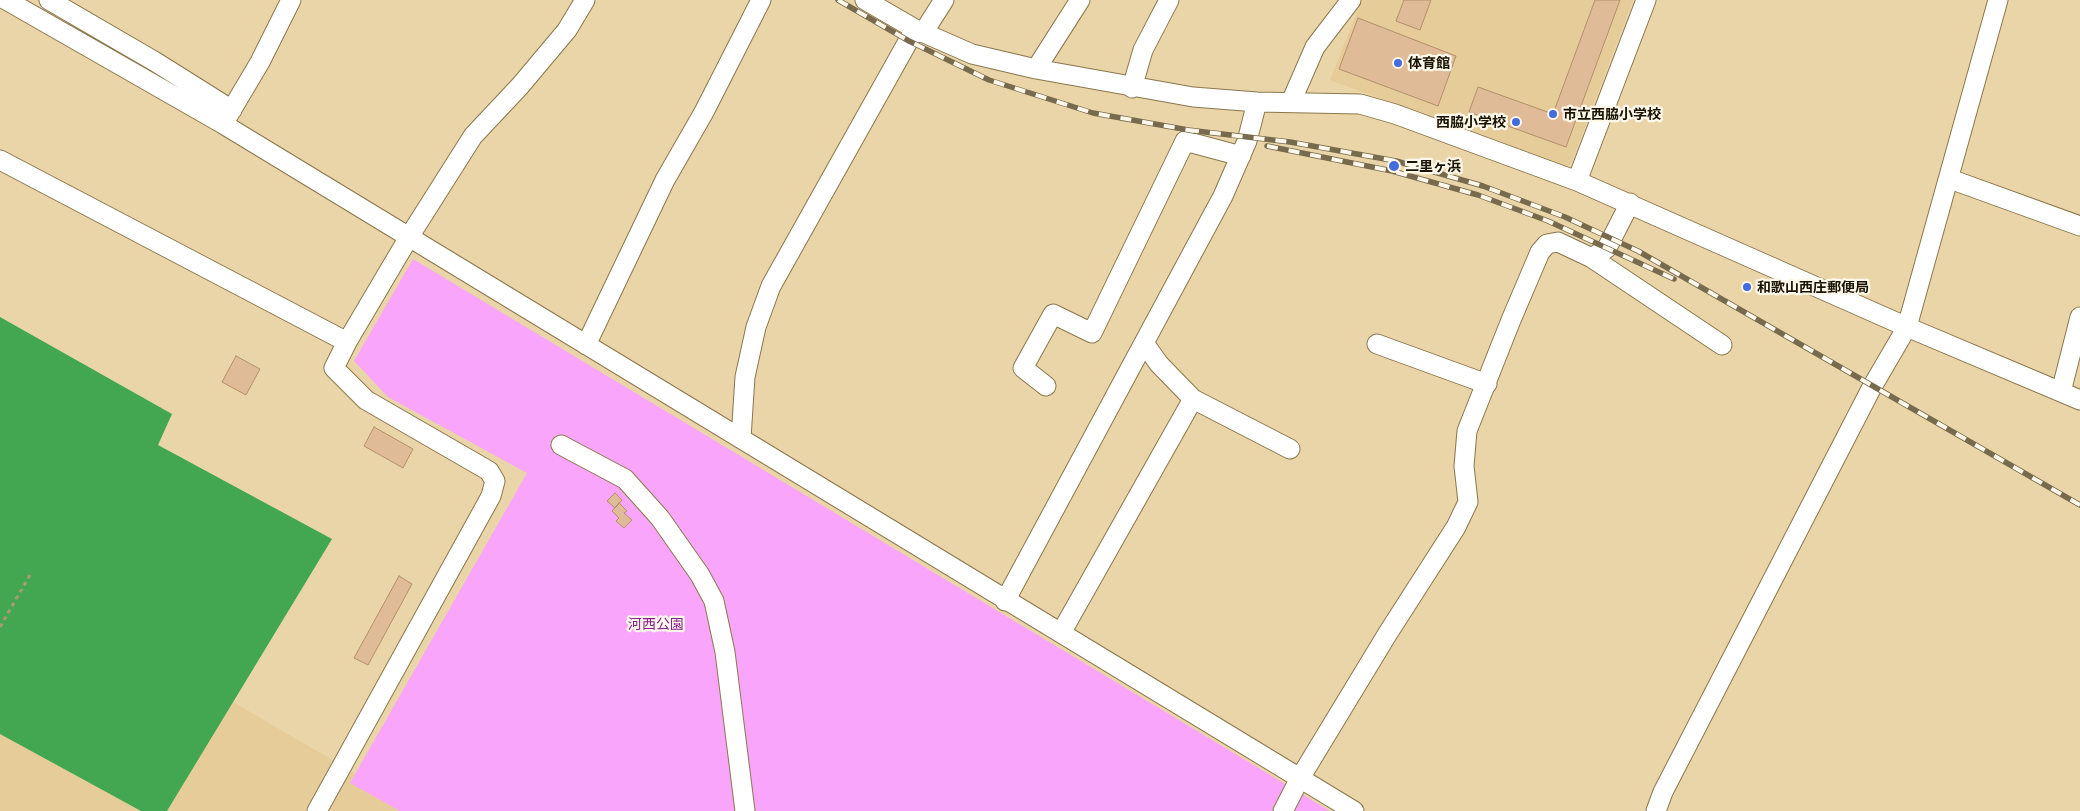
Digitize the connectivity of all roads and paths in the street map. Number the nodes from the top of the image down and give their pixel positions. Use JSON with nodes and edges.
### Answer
{"nodes":[{"id":1,"x":6,"y":0,"type":"edge"},
{"id":2,"x":49,"y":0,"type":"edge"},
{"id":3,"x":291,"y":0,"type":"edge"},
{"id":4,"x":585,"y":0,"type":"edge"},
{"id":5,"x":761,"y":0,"type":"edge"},
{"id":6,"x":865,"y":0,"type":"edge"},
{"id":7,"x":944,"y":0,"type":"edge"},
{"id":8,"x":1080,"y":0,"type":"edge"},
{"id":9,"x":1169,"y":0,"type":"edge"},
{"id":10,"x":1351,"y":0,"type":"edge"},
{"id":11,"x":1646,"y":0,"type":"edge"},
{"id":12,"x":1998,"y":0,"type":"edge"},
{"id":13,"x":919,"y":31,"type":"junction"},
{"id":14,"x":1036,"y":69,"type":"junction"},
{"id":15,"x":1132,"y":88,"type":"junction"},
{"id":16,"x":1258,"y":102,"type":"junction"},
{"id":17,"x":1291,"y":102,"type":"junction"},
{"id":18,"x":227,"y":117,"type":"junction"},
{"id":19,"x":1241,"y":156,"type":"junction"},
{"id":20,"x":0,"y":160,"type":"edge"},
{"id":21,"x":1950,"y":179,"type":"junction"},
{"id":22,"x":1577,"y":181,"type":"junction"},
{"id":23,"x":1630,"y":203,"type":"junction"},
{"id":24,"x":2080,"y":226,"type":"edge"},
{"id":25,"x":409,"y":236,"type":"junction"},
{"id":26,"x":1592,"y":258,"type":"junction"},
{"id":27,"x":2080,"y":317,"type":"edge"},
{"id":28,"x":1907,"y":327,"type":"junction"},
{"id":29,"x":348,"y":342,"type":"junction"},
{"id":30,"x":1144,"y":343,"type":"junction"},
{"id":31,"x":1377,"y":344,"type":"dead end"},
{"id":32,"x":586,"y":345,"type":"junction"},
{"id":33,"x":1722,"y":345,"type":"dead end"},
{"id":34,"x":1487,"y":384,"type":"junction"},
{"id":35,"x":1046,"y":386,"type":"dead end"},
{"id":36,"x":2061,"y":392,"type":"junction"},
{"id":37,"x":1193,"y":399,"type":"junction"},
{"id":38,"x":2080,"y":400,"type":"edge"},
{"id":39,"x":741,"y":438,"type":"junction"},
{"id":40,"x":561,"y":445,"type":"dead end"},
{"id":41,"x":1290,"y":449,"type":"dead end"},
{"id":42,"x":30,"y":575,"type":"dead end"},
{"id":43,"x":1005,"y":600,"type":"junction"},
{"id":44,"x":0,"y":627,"type":"edge"},
{"id":45,"x":1061,"y":633,"type":"junction"},
{"id":46,"x":1300,"y":778,"type":"junction"},
{"id":47,"x":317,"y":811,"type":"edge"},
{"id":48,"x":745,"y":811,"type":"edge"},
{"id":49,"x":1284,"y":811,"type":"edge"},
{"id":50,"x":1354,"y":811,"type":"edge"},
{"id":51,"x":1656,"y":811,"type":"edge"}],
"edges":[{"from":1,"to":18,"type":"street"},
{"from":2,"to":18,"type":"street"},
{"from":3,"to":18,"type":"street"},
{"from":4,"to":25,"type":"street"},
{"from":5,"to":32,"type":"street"},
{"from":6,"to":13,"type":"street"},
{"from":7,"to":13,"type":"street"},
{"from":8,"to":14,"type":"street"},
{"from":9,"to":15,"type":"street"},
{"from":10,"to":17,"type":"street"},
{"from":11,"to":22,"type":"street"},
{"from":12,"to":21,"type":"street"},
{"from":13,"to":14,"type":"street"},
{"from":13,"to":39,"type":"street"},
{"from":14,"to":15,"type":"street"},
{"from":15,"to":16,"type":"street"},
{"from":16,"to":17,"type":"street"},
{"from":16,"to":19,"type":"street"},
{"from":17,"to":22,"type":"street"},
{"from":18,"to":25,"type":"street"},
{"from":19,"to":30,"type":"street"},
{"from":19,"to":35,"type":"street"},
{"from":20,"to":29,"type":"street"},
{"from":21,"to":24,"type":"street"},
{"from":21,"to":28,"type":"street"},
{"from":22,"to":23,"type":"street"},
{"from":23,"to":26,"type":"street"},
{"from":23,"to":28,"type":"street"},
{"from":25,"to":29,"type":"street"},
{"from":25,"to":32,"type":"street"},
{"from":26,"to":33,"type":"street"},
{"from":26,"to":34,"type":"street"},
{"from":27,"to":36,"type":"street"},
{"from":28,"to":36,"type":"street"},
{"from":28,"to":51,"type":"street"},
{"from":29,"to":47,"type":"street"},
{"from":30,"to":37,"type":"street"},
{"from":30,"to":43,"type":"street"},
{"from":31,"to":34,"type":"street"},
{"from":32,"to":39,"type":"street"},
{"from":34,"to":46,"type":"street"},
{"from":36,"to":38,"type":"street"},
{"from":37,"to":41,"type":"street"},
{"from":37,"to":45,"type":"street"},
{"from":39,"to":43,"type":"street"},
{"from":40,"to":48,"type":"street"},
{"from":42,"to":44,"type":"path"},
{"from":43,"to":45,"type":"street"},
{"from":45,"to":46,"type":"street"},
{"from":46,"to":49,"type":"street"},
{"from":46,"to":50,"type":"street"}]}
